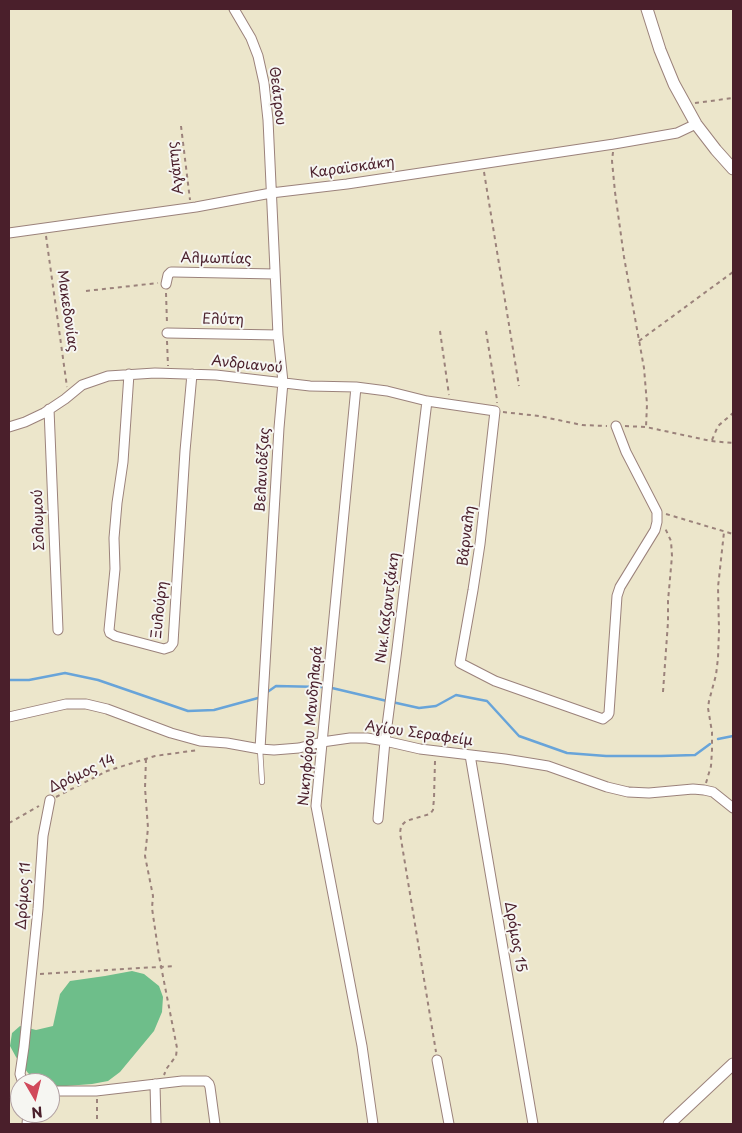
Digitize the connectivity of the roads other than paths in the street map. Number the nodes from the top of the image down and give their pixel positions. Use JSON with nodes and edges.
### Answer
{"nodes":[{"id":1,"x":234,"y":9,"type":"edge"},
{"id":2,"x":647,"y":9,"type":"edge"},
{"id":3,"x":696,"y":124,"type":"junction"},
{"id":4,"x":733,"y":169,"type":"edge"},
{"id":5,"x":271,"y":193,"type":"junction"},
{"id":6,"x":9,"y":233,"type":"edge"},
{"id":7,"x":275,"y":274,"type":"junction"},
{"id":8,"x":166,"y":284,"type":"road end"},
{"id":9,"x":167,"y":333,"type":"road end"},
{"id":10,"x":278,"y":335,"type":"junction"},
{"id":11,"x":129,"y":374,"type":"junction"},
{"id":12,"x":192,"y":374,"type":"junction"},
{"id":13,"x":283,"y":382,"type":"junction"},
{"id":14,"x":356,"y":387,"type":"junction"},
{"id":15,"x":427,"y":401,"type":"junction"},
{"id":16,"x":49,"y":409,"type":"junction"},
{"id":17,"x":494,"y":412,"type":"joint"},
{"id":18,"x":616,"y":426,"type":"dead end"},
{"id":19,"x":9,"y":427,"type":"edge"},
{"id":20,"x":58,"y":630,"type":"dead end"},
{"id":21,"x":9,"y":717,"type":"edge"},
{"id":22,"x":385,"y":740,"type":"junction"},
{"id":23,"x":322,"y":742,"type":"junction"},
{"id":24,"x":260,"y":749,"type":"junction"},
{"id":25,"x":470,"y":755,"type":"junction"},
{"id":26,"x":262,"y":782,"type":"dead end"},
{"id":27,"x":50,"y":800,"type":"road end"},
{"id":28,"x":733,"y":808,"type":"edge"},
{"id":29,"x":378,"y":819,"type":"dead end"},
{"id":30,"x":437,"y":1060,"type":"road end"},
{"id":31,"x":733,"y":1064,"type":"edge"},
{"id":32,"x":20,"y":1073,"type":"edge"},
{"id":33,"x":158,"y":1084,"type":"junction"},
{"id":34,"x":60,"y":1092,"type":"edge"},
{"id":35,"x":156,"y":1124,"type":"edge"},
{"id":36,"x":215,"y":1124,"type":"edge"},
{"id":37,"x":373,"y":1124,"type":"edge"},
{"id":38,"x":448,"y":1124,"type":"edge"},
{"id":39,"x":534,"y":1124,"type":"edge"},
{"id":40,"x":669,"y":1124,"type":"edge"}],
"edges":[{"from":1,"to":5,"type":"street","name":"Θεάτρου"},
{"from":2,"to":3,"type":"street"},
{"from":3,"to":4,"type":"street"},
{"from":3,"to":5,"type":"street","name":"Καραϊσκάκη"},
{"from":5,"to":6,"type":"street","name":"Καραϊσκάκη"},
{"from":5,"to":7,"type":"street","name":"Βελανιδέζας"},
{"from":7,"to":8,"type":"street","name":"Αλμωπίας"},
{"from":7,"to":10,"type":"street","name":"Βελανιδέζας"},
{"from":9,"to":10,"type":"street","name":"Ελύτη"},
{"from":10,"to":13,"type":"street","name":"Βελανιδέζας"},
{"from":11,"to":12,"type":"street","name":"Ανδριανού"},
{"from":11,"to":12,"type":"street","name":"Ξυλούρη"},
{"from":11,"to":16,"type":"street","name":"Ανδριανού"},
{"from":12,"to":13,"type":"street","name":"Ανδριανού"},
{"from":13,"to":14,"type":"street","name":"Ανδριανού"},
{"from":13,"to":24,"type":"street","name":"Βελανιδέζας"},
{"from":14,"to":15,"type":"street","name":"Ανδριανού"},
{"from":14,"to":23,"type":"street","name":"Νικηφόρου Μανδηλαρά"},
{"from":15,"to":17,"type":"street","name":"Ανδριανού"},
{"from":15,"to":22,"type":"street","name":"Νικ.Καζαντζάκη"},
{"from":16,"to":19,"type":"street","name":"Ανδριανού"},
{"from":16,"to":20,"type":"street","name":"Σολωμού"},
{"from":17,"to":18,"type":"street","name":"Βάρναλη"},
{"from":21,"to":24,"type":"street","name":"Αγίου Σεραφείμ"},
{"from":22,"to":23,"type":"street","name":"Αγίου Σεραφείμ"},
{"from":22,"to":25,"type":"street","name":"Αγίου Σεραφείμ"},
{"from":22,"to":29,"type":"street","name":"Νικ.Καζαντζάκη"},
{"from":23,"to":24,"type":"street","name":"Αγίου Σεραφείμ"},
{"from":23,"to":37,"type":"street","name":"Νικηφόρου Μανδηλαρά"},
{"from":24,"to":26,"type":"lane"},
{"from":25,"to":28,"type":"street","name":"Αγίου Σεραφείμ"},
{"from":25,"to":39,"type":"street","name":"Δρόμος 15"},
{"from":27,"to":32,"type":"street","name":"Δρόμος 11"},
{"from":30,"to":38,"type":"street"},
{"from":31,"to":40,"type":"street"},
{"from":33,"to":34,"type":"street"},
{"from":33,"to":35,"type":"street"},
{"from":33,"to":36,"type":"street"}]}
